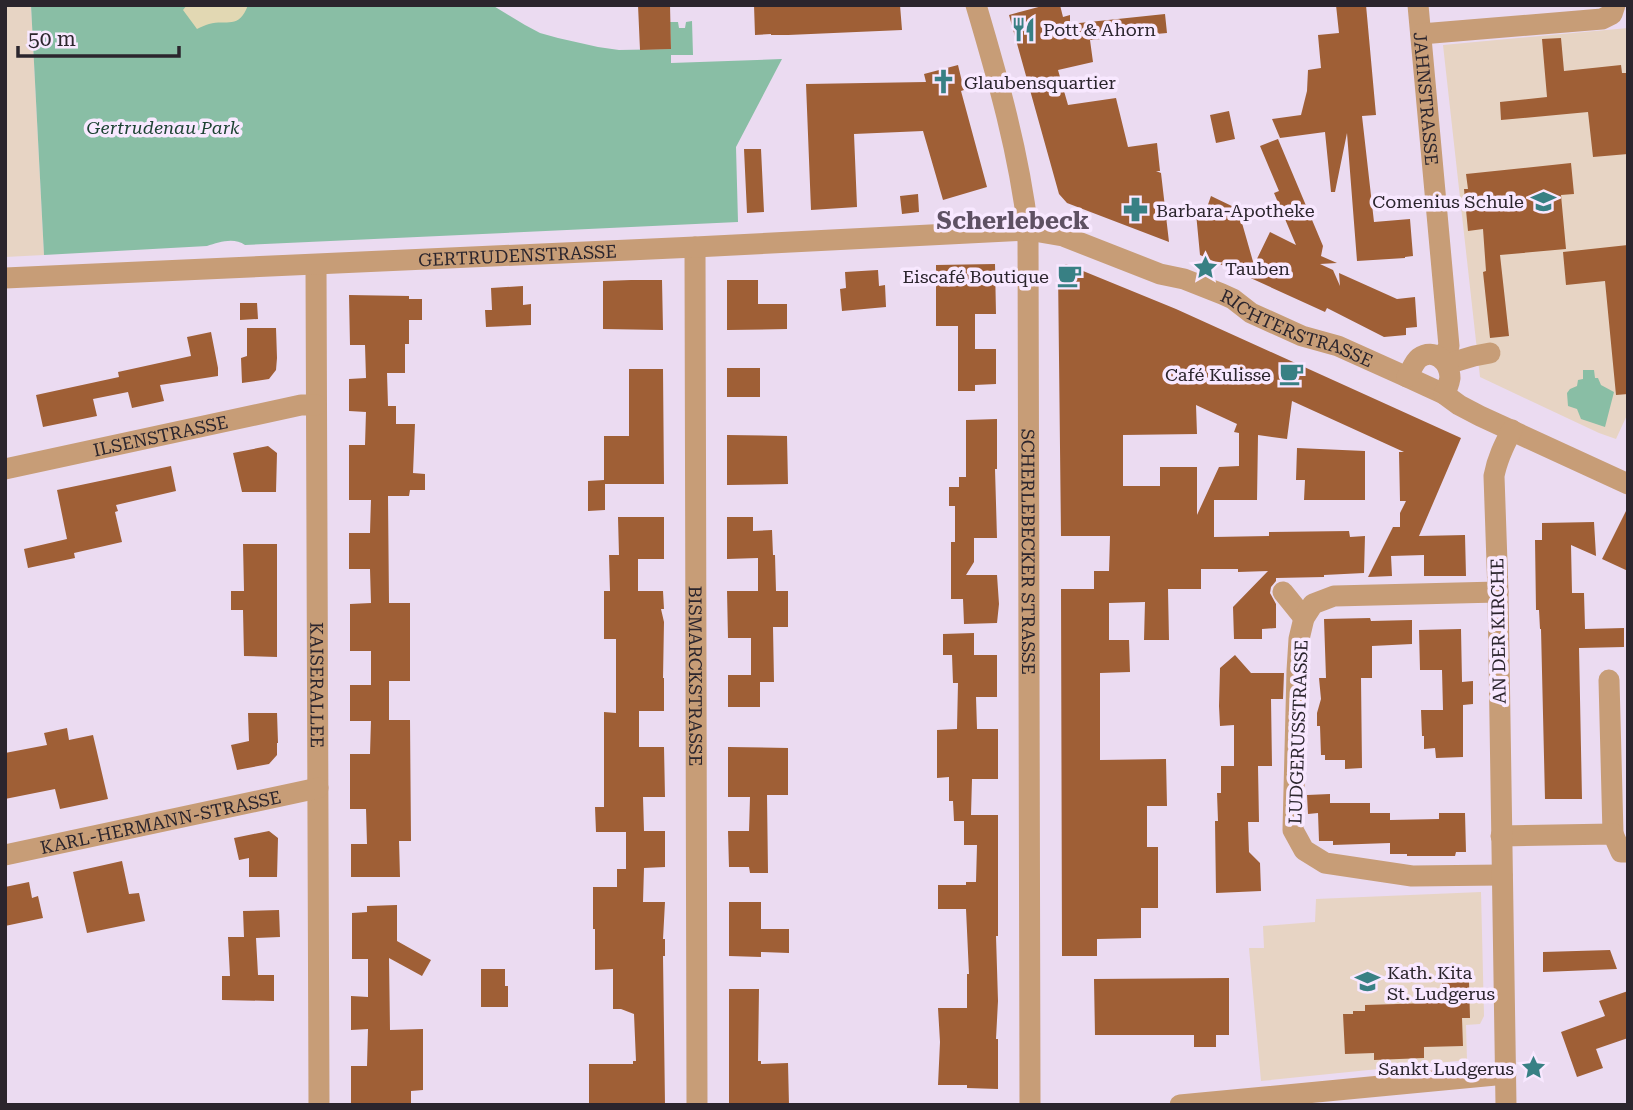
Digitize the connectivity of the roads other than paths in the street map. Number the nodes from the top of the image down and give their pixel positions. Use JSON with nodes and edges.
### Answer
{"nodes":[{"id":1,"x":976,"y":5,"type":"edge"},
{"id":2,"x":1418,"y":5,"type":"edge"},
{"id":3,"x":1615,"y":5,"type":"edge"},
{"id":4,"x":1421,"y":34,"type":"junction"},
{"id":5,"x":1028,"y":230,"type":"junction"},
{"id":6,"x":695,"y":247,"type":"junction"},
{"id":7,"x":316,"y":265,"type":"junction"},
{"id":8,"x":5,"y":278,"type":"edge"},
{"id":9,"x":1490,"y":353,"type":"dead end"},
{"id":10,"x":1445,"y":361,"type":"junction"},
{"id":11,"x":1407,"y":377,"type":"junction"},
{"id":12,"x":1444,"y":394,"type":"junction"},
{"id":13,"x":316,"y":405,"type":"junction"},
{"id":14,"x":1512,"y":430,"type":"junction"},
{"id":15,"x":5,"y":469,"type":"edge"},
{"id":16,"x":1628,"y":484,"type":"edge"},
{"id":17,"x":1283,"y":592,"type":"dead end"},
{"id":18,"x":1498,"y":592,"type":"junction"},
{"id":19,"x":1304,"y":618,"type":"junction"},
{"id":20,"x":1609,"y":680,"type":"dead end"},
{"id":21,"x":318,"y":788,"type":"junction"},
{"id":22,"x":1618,"y":822,"type":"edge"},
{"id":23,"x":1501,"y":836,"type":"junction"},
{"id":24,"x":1628,"y":852,"type":"edge"},
{"id":25,"x":5,"y":855,"type":"edge"},
{"id":26,"x":1502,"y":875,"type":"junction"},
{"id":27,"x":1506,"y":1074,"type":"junction"},
{"id":28,"x":319,"y":1105,"type":"edge"},
{"id":29,"x":697,"y":1105,"type":"edge"},
{"id":30,"x":1030,"y":1105,"type":"edge"},
{"id":31,"x":1180,"y":1105,"type":"edge"},
{"id":32,"x":1506,"y":1105,"type":"edge"}],
"edges":[{"from":1,"to":5,"type":"street","name":"SCHERLEBECKER STRASSE"},
{"from":2,"to":4,"type":"street","name":"JAHNSTRASSE"},
{"from":3,"to":4,"type":"street"},
{"from":4,"to":10,"type":"street","name":"JAHNSTRASSE"},
{"from":5,"to":6,"type":"street","name":"GERTRUDENSTRASSE"},
{"from":5,"to":11,"type":"street","name":"RICHTERSTRASSE"},
{"from":5,"to":30,"type":"street","name":"SCHERLEBECKER STRASSE"},
{"from":6,"to":7,"type":"street","name":"GERTRUDENSTRASSE"},
{"from":6,"to":29,"type":"street","name":"BISMARCKSTRASSE"},
{"from":7,"to":8,"type":"street","name":"GERTRUDENSTRASSE"},
{"from":7,"to":13,"type":"street","name":"KAISERALLEE"},
{"from":9,"to":10,"type":"street"},
{"from":10,"to":11,"type":"street"},
{"from":10,"to":12,"type":"street"},
{"from":11,"to":12,"type":"street","name":"RICHTERSTRASSE"},
{"from":12,"to":14,"type":"street","name":"RICHTERSTRASSE"},
{"from":13,"to":15,"type":"street","name":"ILSENSTRASSE"},
{"from":13,"to":21,"type":"street","name":"KAISERALLEE"},
{"from":14,"to":16,"type":"street","name":"RICHTERSTRASSE"},
{"from":14,"to":18,"type":"street","name":"AN DER KIRCHE"},
{"from":17,"to":19,"type":"street","name":"LUDGERUSSTRASSE"},
{"from":18,"to":19,"type":"street","name":"LUDGERUSSTRASSE"},
{"from":18,"to":23,"type":"street","name":"AN DER KIRCHE"},
{"from":19,"to":26,"type":"street","name":"LUDGERUSSTRASSE"},
{"from":20,"to":22,"type":"street"},
{"from":21,"to":25,"type":"street","name":"KARL-HERMANN-STRASSE"},
{"from":21,"to":28,"type":"street","name":"KAISERALLEE"},
{"from":22,"to":23,"type":"street"},
{"from":22,"to":24,"type":"street"},
{"from":23,"to":26,"type":"street","name":"AN DER KIRCHE"},
{"from":26,"to":27,"type":"street","name":"AN DER KIRCHE"},
{"from":27,"to":31,"type":"street"},
{"from":27,"to":32,"type":"street","name":"AN DER KIRCHE"}]}
